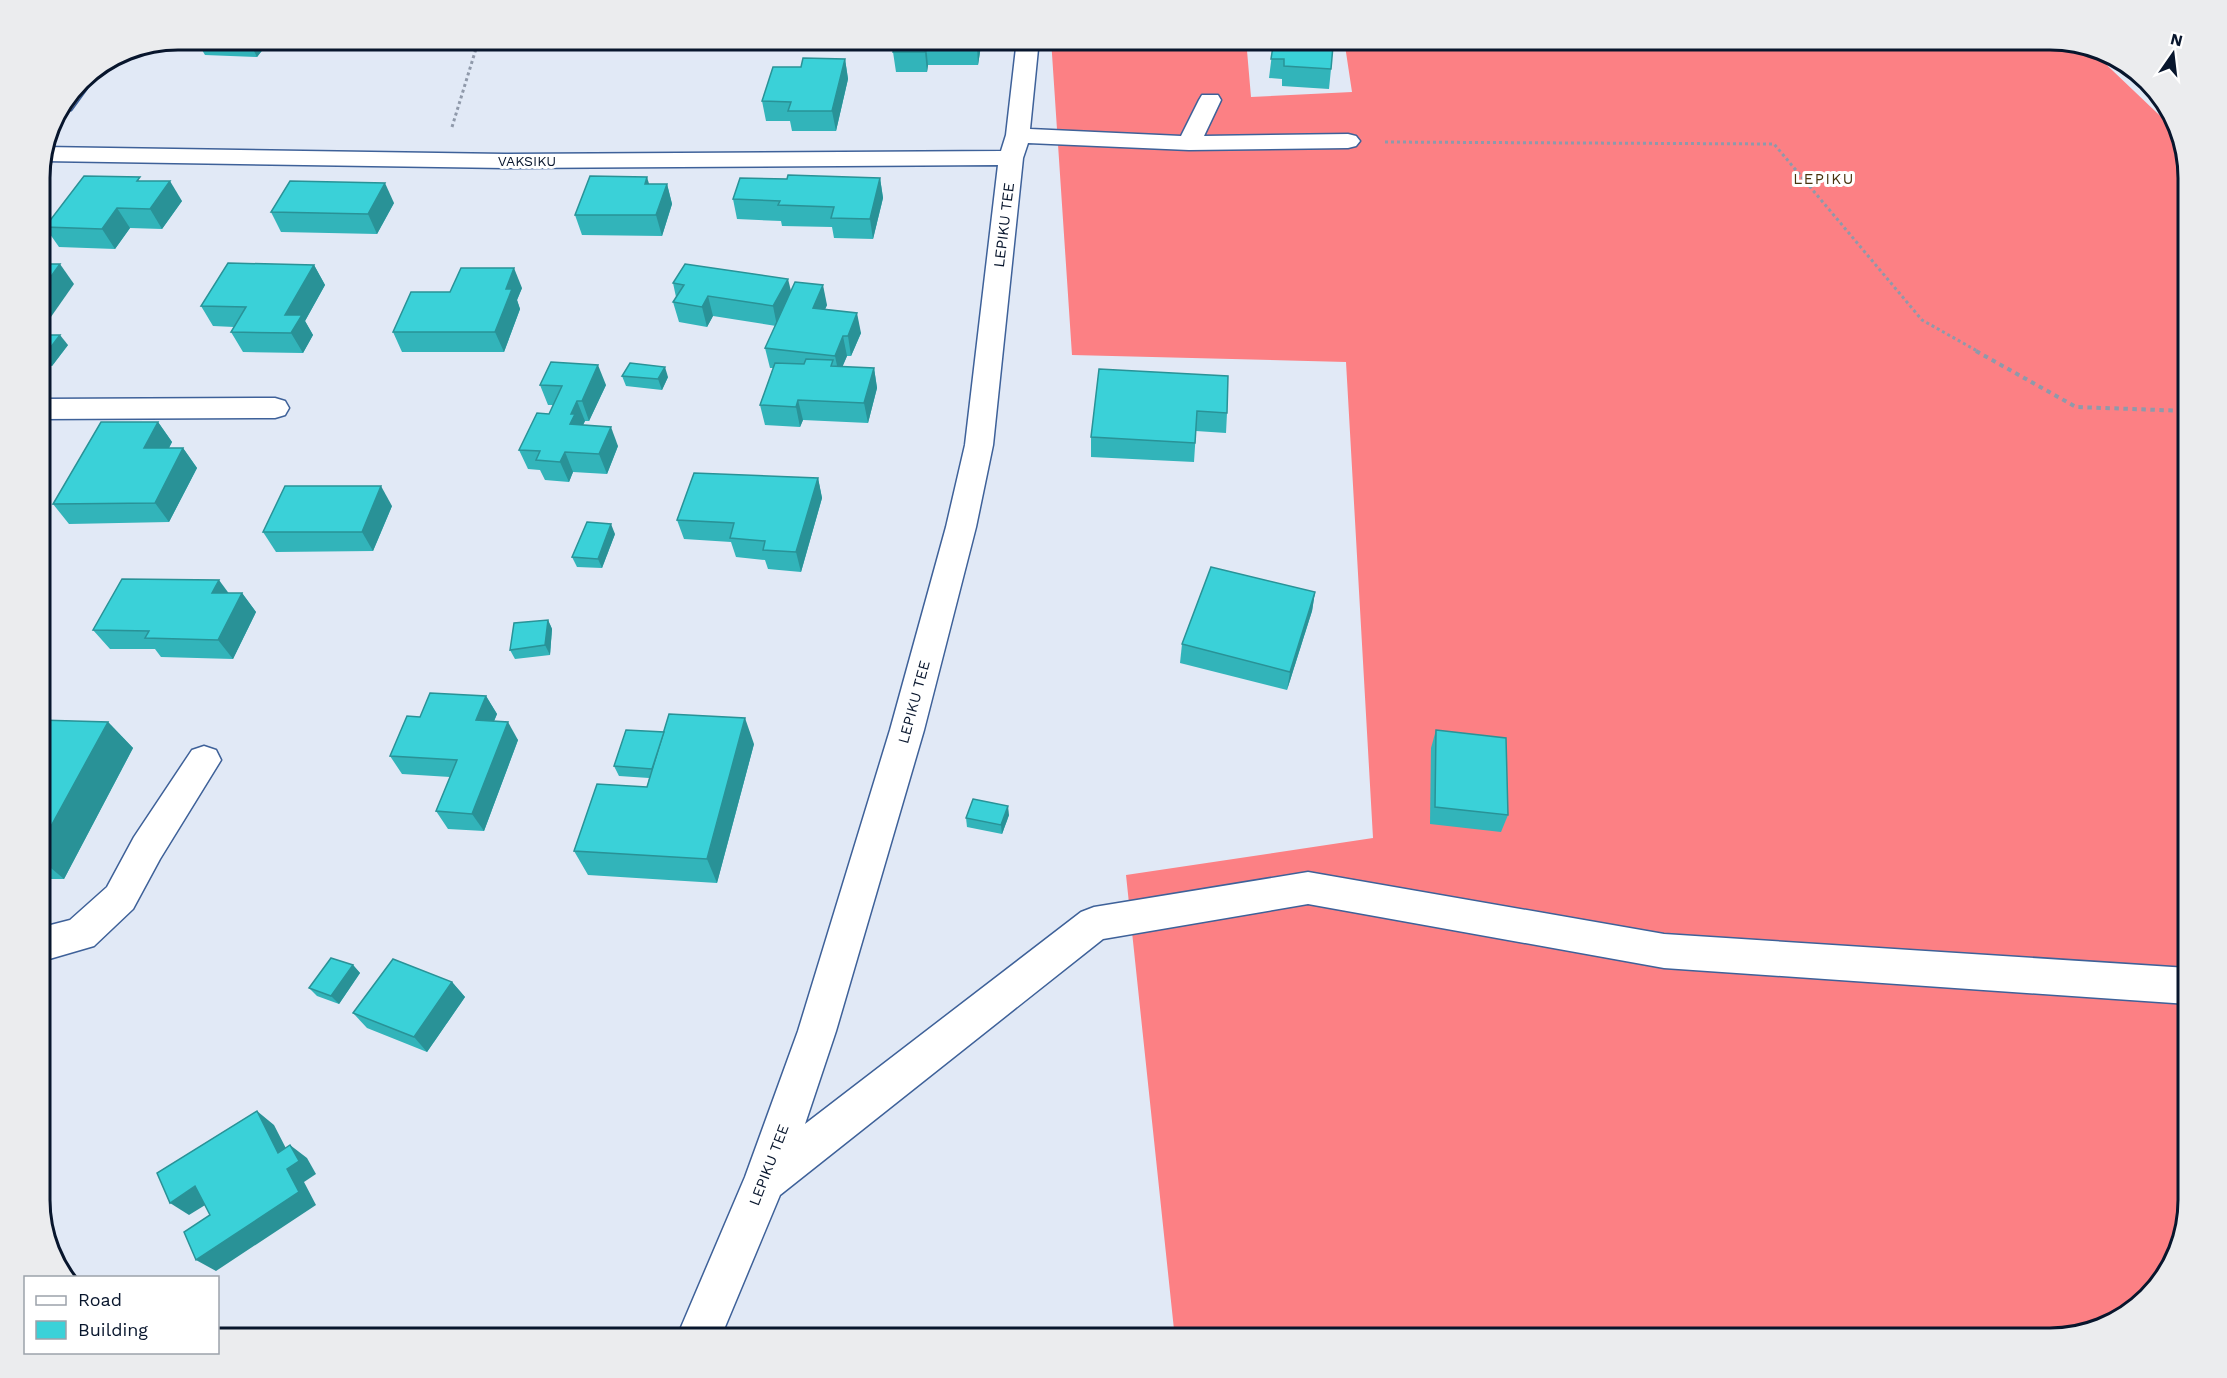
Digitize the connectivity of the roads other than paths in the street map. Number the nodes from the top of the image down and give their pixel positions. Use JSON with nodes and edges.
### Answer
{"nodes":[{"id":1,"x":1027,"y":50,"type":"edge"},
{"id":2,"x":1210,"y":100,"type":"dead end"},
{"id":3,"x":1348,"y":141,"type":"road end"},
{"id":4,"x":1189,"y":143,"type":"junction"},
{"id":5,"x":1015,"y":147,"type":"junction"},
{"id":6,"x":52,"y":154,"type":"edge"},
{"id":7,"x":274,"y":408,"type":"dead end"},
{"id":8,"x":50,"y":409,"type":"edge"},
{"id":9,"x":204,"y":760,"type":"dead end"},
{"id":10,"x":50,"y":942,"type":"edge"},
{"id":11,"x":2178,"y":985,"type":"edge"},
{"id":12,"x":765,"y":1180,"type":"junction"},
{"id":13,"x":703,"y":1328,"type":"edge"}],
"edges":[{"from":1,"to":5,"type":"street","name":"LEPIKU TEE"},
{"from":2,"to":4,"type":"street"},
{"from":3,"to":4,"type":"street","name":"VAKSIKU"},
{"from":4,"to":5,"type":"street","name":"VAKSIKU"},
{"from":5,"to":6,"type":"street","name":"VAKSIKU"},
{"from":5,"to":12,"type":"street","name":"LEPIKU TEE"},
{"from":7,"to":8,"type":"street"},
{"from":9,"to":10,"type":"street"},
{"from":11,"to":12,"type":"street"},
{"from":12,"to":13,"type":"street","name":"LEPIKU TEE"}]}
